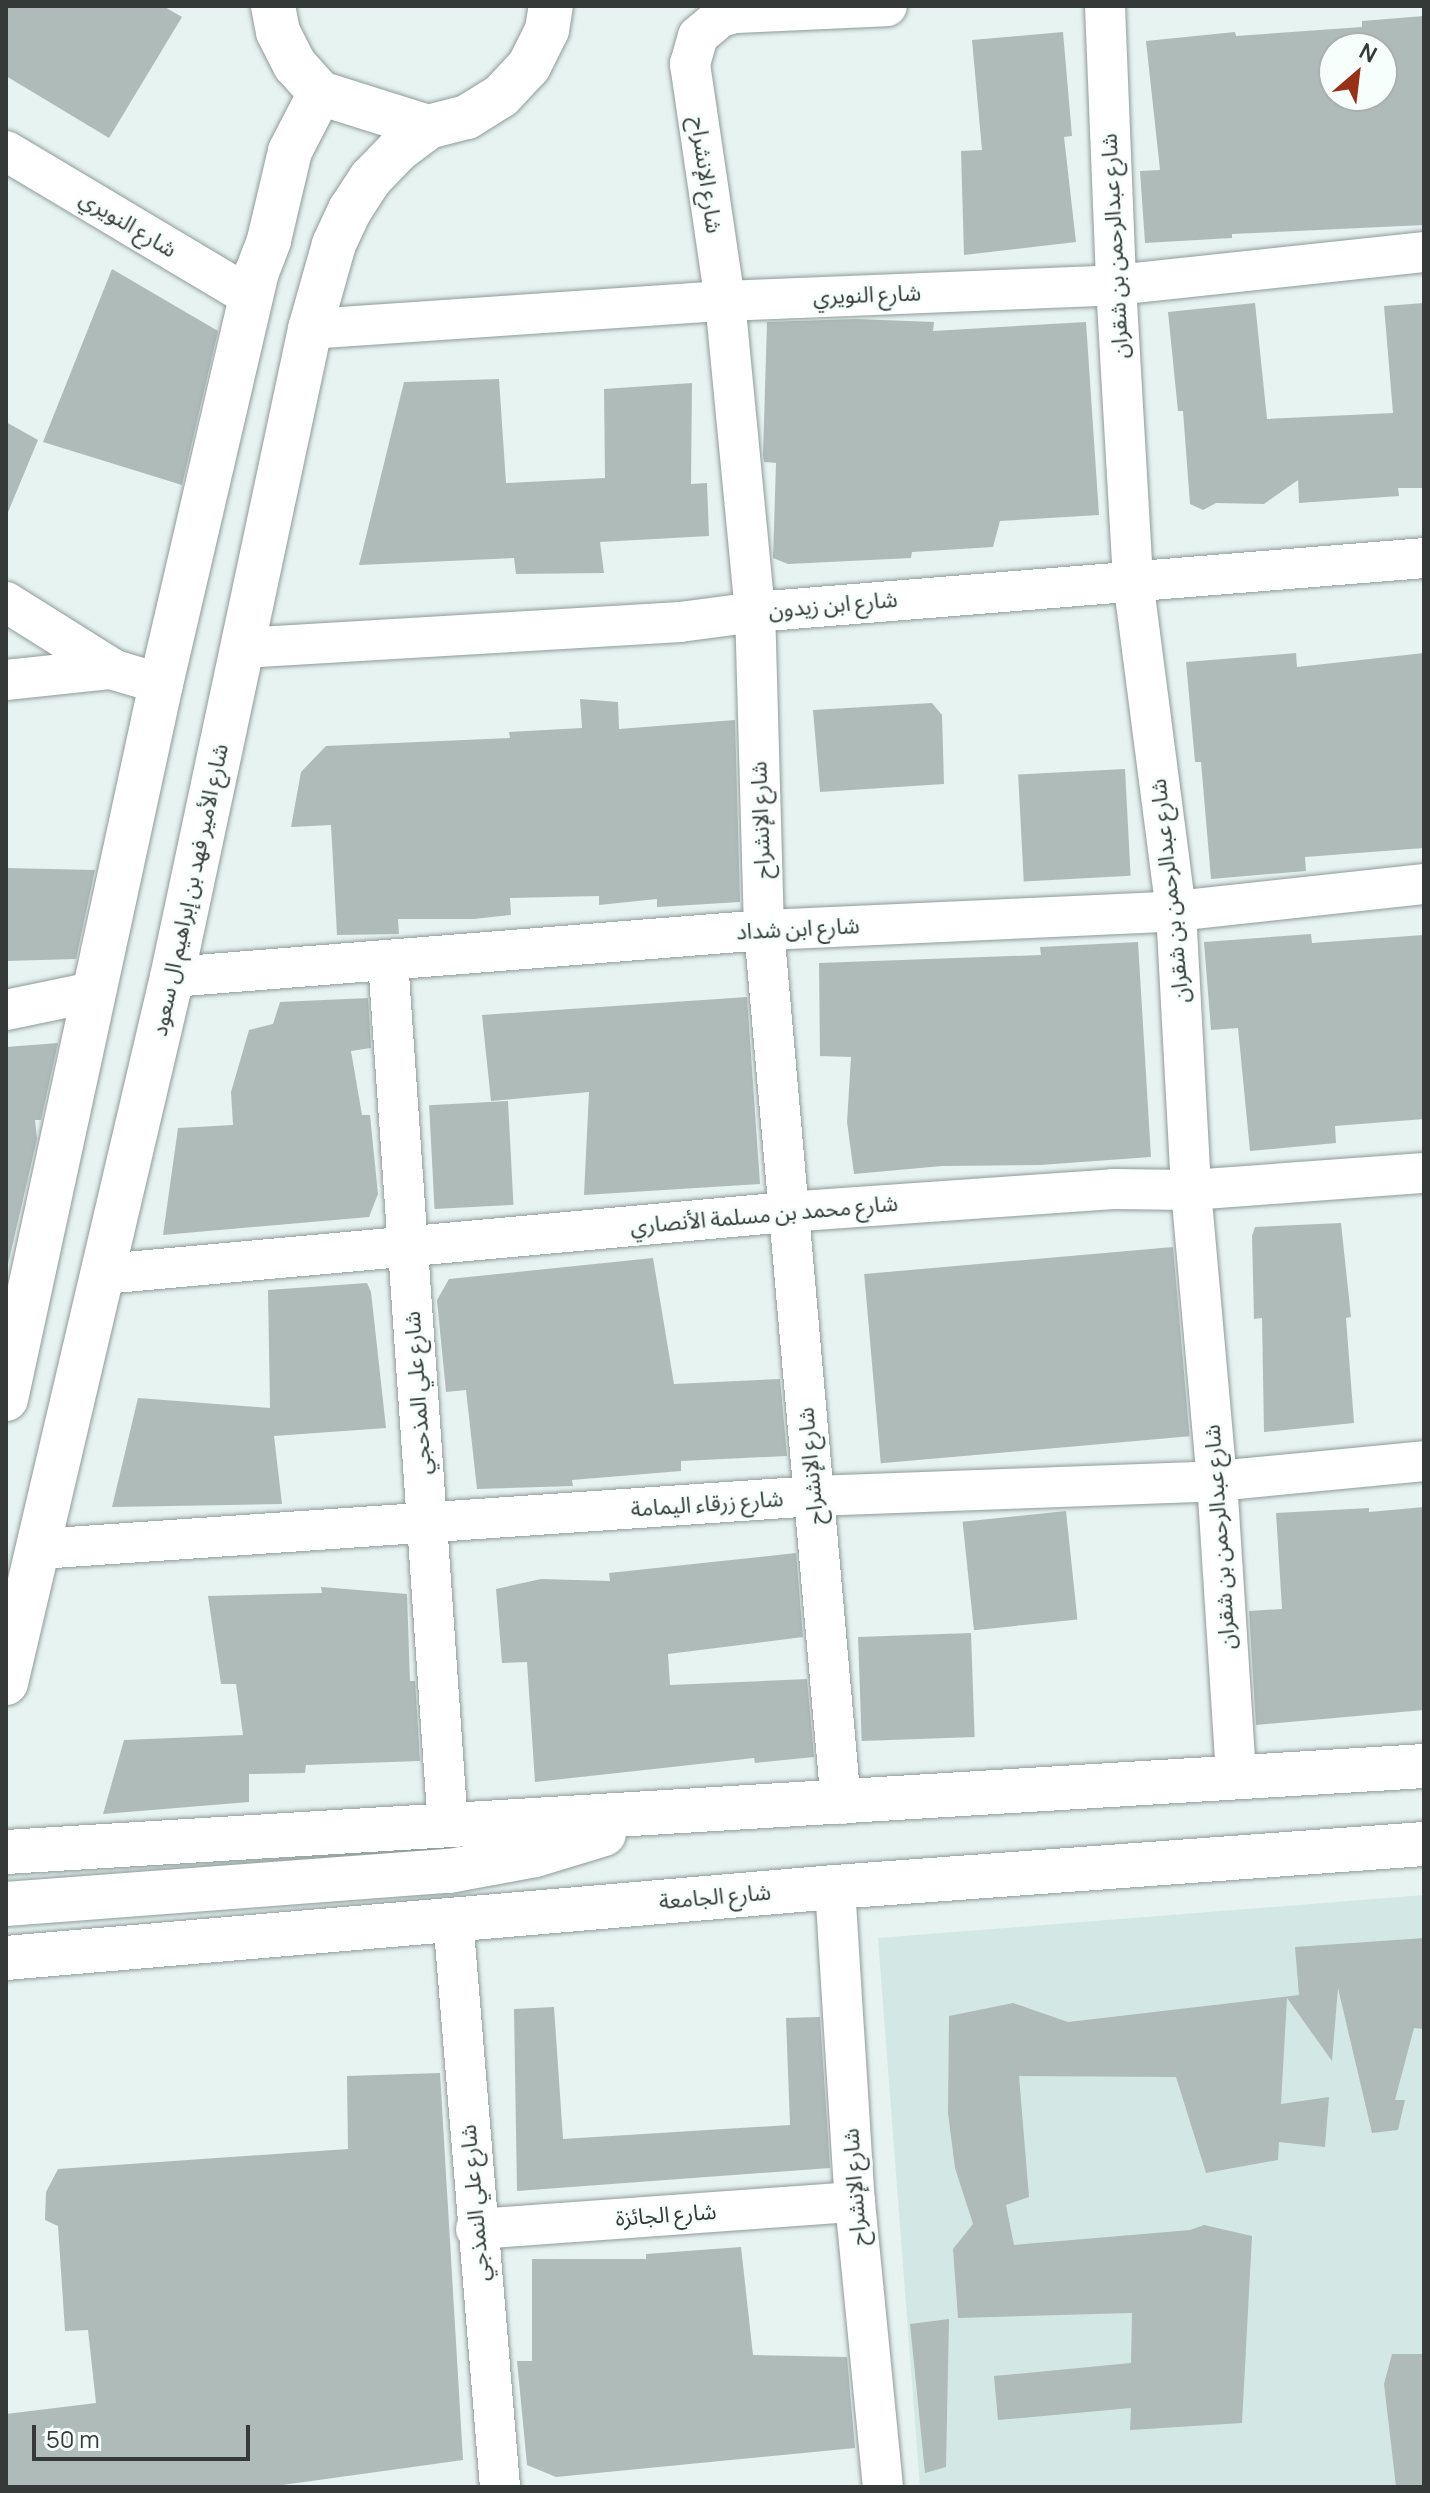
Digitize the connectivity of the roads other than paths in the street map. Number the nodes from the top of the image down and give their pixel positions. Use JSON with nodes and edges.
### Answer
{"nodes":[{"id":1,"x":273,"y":6,"type":"edge"},
{"id":2,"x":551,"y":6,"type":"edge"},
{"id":3,"x":887,"y":6,"type":"edge"},
{"id":4,"x":1105,"y":6,"type":"edge"},
{"id":5,"x":320,"y":93,"type":"junction"},
{"id":6,"x":428,"y":127,"type":"junction"},
{"id":7,"x":6,"y":151,"type":"edge"},
{"id":8,"x":1424,"y":252,"type":"edge"},
{"id":9,"x":1116,"y":285,"type":"junction"},
{"id":10,"x":251,"y":297,"type":"junction"},
{"id":11,"x":725,"y":301,"type":"junction"},
{"id":12,"x":310,"y":329,"type":"junction"},
{"id":13,"x":1424,"y":558,"type":"edge"},
{"id":14,"x":1133,"y":580,"type":"junction"},
{"id":15,"x":6,"y":602,"type":"edge"},
{"id":16,"x":755,"y":612,"type":"junction"},
{"id":17,"x":242,"y":648,"type":"junction"},
{"id":18,"x":113,"y":669,"type":"junction"},
{"id":19,"x":6,"y":680,"type":"edge"},
{"id":20,"x":161,"y":684,"type":"junction"},
{"id":21,"x":1424,"y":884,"type":"edge"},
{"id":22,"x":1176,"y":911,"type":"junction"},
{"id":23,"x":764,"y":930,"type":"junction"},
{"id":24,"x":388,"y":960,"type":"junction"},
{"id":25,"x":172,"y":977,"type":"junction"},
{"id":26,"x":93,"y":992,"type":"junction"},
{"id":27,"x":6,"y":1010,"type":"edge"},
{"id":28,"x":1424,"y":1173,"type":"edge"},
{"id":29,"x":1191,"y":1190,"type":"junction"},
{"id":30,"x":786,"y":1212,"type":"junction"},
{"id":31,"x":407,"y":1246,"type":"junction"},
{"id":32,"x":19,"y":1274,"type":"edge"},
{"id":33,"x":104,"y":1274,"type":"junction"},
{"id":34,"x":6,"y":1399,"type":"edge"},
{"id":35,"x":1424,"y":1461,"type":"edge"},
{"id":36,"x":1217,"y":1481,"type":"junction"},
{"id":37,"x":814,"y":1496,"type":"junction"},
{"id":38,"x":427,"y":1523,"type":"junction"},
{"id":39,"x":39,"y":1549,"type":"junction"},
{"id":40,"x":6,"y":1683,"type":"edge"},
{"id":41,"x":1424,"y":1766,"type":"edge"},
{"id":42,"x":1236,"y":1777,"type":"junction"},
{"id":43,"x":841,"y":1804,"type":"junction"},
{"id":44,"x":659,"y":1814,"type":"junction"},
{"id":45,"x":448,"y":1826,"type":"junction"},
{"id":46,"x":1424,"y":1844,"type":"edge"},
{"id":47,"x":6,"y":1852,"type":"edge"},
{"id":48,"x":835,"y":1887,"type":"junction"},
{"id":49,"x":6,"y":1904,"type":"edge"},
{"id":50,"x":453,"y":1918,"type":"junction"},
{"id":51,"x":6,"y":1958,"type":"edge"},
{"id":52,"x":855,"y":2202,"type":"junction"},
{"id":53,"x":476,"y":2229,"type":"junction"},
{"id":54,"x":500,"y":2487,"type":"edge"},
{"id":55,"x":883,"y":2487,"type":"edge"}],
"edges":[{"from":1,"to":5,"type":"main road"},
{"from":2,"to":6,"type":"main road","name":"شارع الأمير فهد بن إبراهيم ال سعود"},
{"from":3,"to":11,"type":"street","name":"شارع الإنشراح"},
{"from":4,"to":9,"type":"street","name":"شارع عبدالرحمن بن شقران"},
{"from":5,"to":6,"type":"main road"},
{"from":5,"to":10,"type":"main road"},
{"from":6,"to":12,"type":"main road","name":"شارع الأمير فهد بن إبراهيم ال سعود"},
{"from":7,"to":10,"type":"street","name":"شارع النويري"},
{"from":8,"to":9,"type":"street","name":"شارع النويري"},
{"from":9,"to":11,"type":"street","name":"شارع النويري"},
{"from":9,"to":14,"type":"street","name":"شارع عبدالرحمن بن شقران"},
{"from":10,"to":20,"type":"main road"},
{"from":11,"to":12,"type":"street","name":"شارع النويري"},
{"from":11,"to":16,"type":"street","name":"شارع الإنشراح"},
{"from":12,"to":17,"type":"main road","name":"شارع الأمير فهد بن إبراهيم ال سعود"},
{"from":13,"to":14,"type":"street","name":"شارع ابن زيدون"},
{"from":14,"to":16,"type":"street","name":"شارع ابن زيدون"},
{"from":14,"to":22,"type":"street","name":"شارع عبدالرحمن بن شقران"},
{"from":15,"to":18,"type":"street"},
{"from":16,"to":17,"type":"street","name":"شارع ابن زيدون"},
{"from":16,"to":23,"type":"street","name":"شارع الإنشراح"},
{"from":17,"to":25,"type":"main road","name":"شارع الأمير فهد بن إبراهيم ال سعود"},
{"from":18,"to":19,"type":"street"},
{"from":18,"to":20,"type":"street"},
{"from":20,"to":26,"type":"main road"},
{"from":21,"to":22,"type":"street","name":"شارع ابن شداد"},
{"from":22,"to":23,"type":"street","name":"شارع ابن شداد"},
{"from":22,"to":29,"type":"street","name":"شارع عبدالرحمن بن شقران"},
{"from":23,"to":24,"type":"street","name":"شارع ابن شداد"},
{"from":23,"to":30,"type":"street","name":"شارع الإنشراح"},
{"from":24,"to":25,"type":"street","name":"شارع ابن شداد"},
{"from":24,"to":31,"type":"street","name":"شارع علي المذحجي"},
{"from":25,"to":33,"type":"main road","name":"شارع الأمير فهد بن إبراهيم ال سعود"},
{"from":26,"to":27,"type":"street"},
{"from":26,"to":32,"type":"main road"},
{"from":28,"to":29,"type":"street","name":"شارع محمد بن مسلمة الأنصاري"},
{"from":29,"to":30,"type":"street","name":"شارع محمد بن مسلمة الأنصاري"},
{"from":29,"to":36,"type":"street","name":"شارع عبدالرحمن بن شقران"},
{"from":30,"to":31,"type":"street","name":"شارع محمد بن مسلمة الأنصاري"},
{"from":30,"to":37,"type":"street","name":"شارع الإنشراح"},
{"from":31,"to":33,"type":"street","name":"شارع محمد بن مسلمة الأنصاري"},
{"from":31,"to":38,"type":"street","name":"شارع علي المذحجي"},
{"from":32,"to":34,"type":"main road"},
{"from":33,"to":39,"type":"main road","name":"شارع الأمير فهد بن إبراهيم ال سعود"},
{"from":35,"to":36,"type":"street","name":"شارع زرقاء اليمامة"},
{"from":36,"to":37,"type":"street","name":"شارع زرقاء اليمامة"},
{"from":36,"to":42,"type":"street","name":"شارع عبدالرحمن بن شقران"},
{"from":37,"to":38,"type":"street","name":"شارع زرقاء اليمامة"},
{"from":37,"to":43,"type":"street","name":"شارع الإنشراح"},
{"from":38,"to":39,"type":"street","name":"شارع زرقاء اليمامة"},
{"from":38,"to":45,"type":"street","name":"شارع علي المذحجي"},
{"from":39,"to":40,"type":"main road","name":"شارع الأمير فهد بن إبراهيم ال سعود"},
{"from":41,"to":42,"type":"main road"},
{"from":42,"to":43,"type":"main road"},
{"from":43,"to":44,"type":"main road"},
{"from":44,"to":45,"type":"main road"},
{"from":44,"to":49,"type":"main road"},
{"from":45,"to":47,"type":"main road"},
{"from":46,"to":48,"type":"main road","name":"شارع الجامعة"},
{"from":48,"to":50,"type":"main road","name":"شارع الجامعة"},
{"from":48,"to":52,"type":"street","name":"شارع الإنشراح"},
{"from":50,"to":51,"type":"main road","name":"شارع الجامعة"},
{"from":50,"to":53,"type":"street","name":"شارع علي النمذجي"},
{"from":52,"to":53,"type":"street","name":"شارع الجائزة"},
{"from":52,"to":55,"type":"street","name":"شارع الإنشراح"},
{"from":53,"to":54,"type":"street","name":"شارع علي النمذجي"}]}
